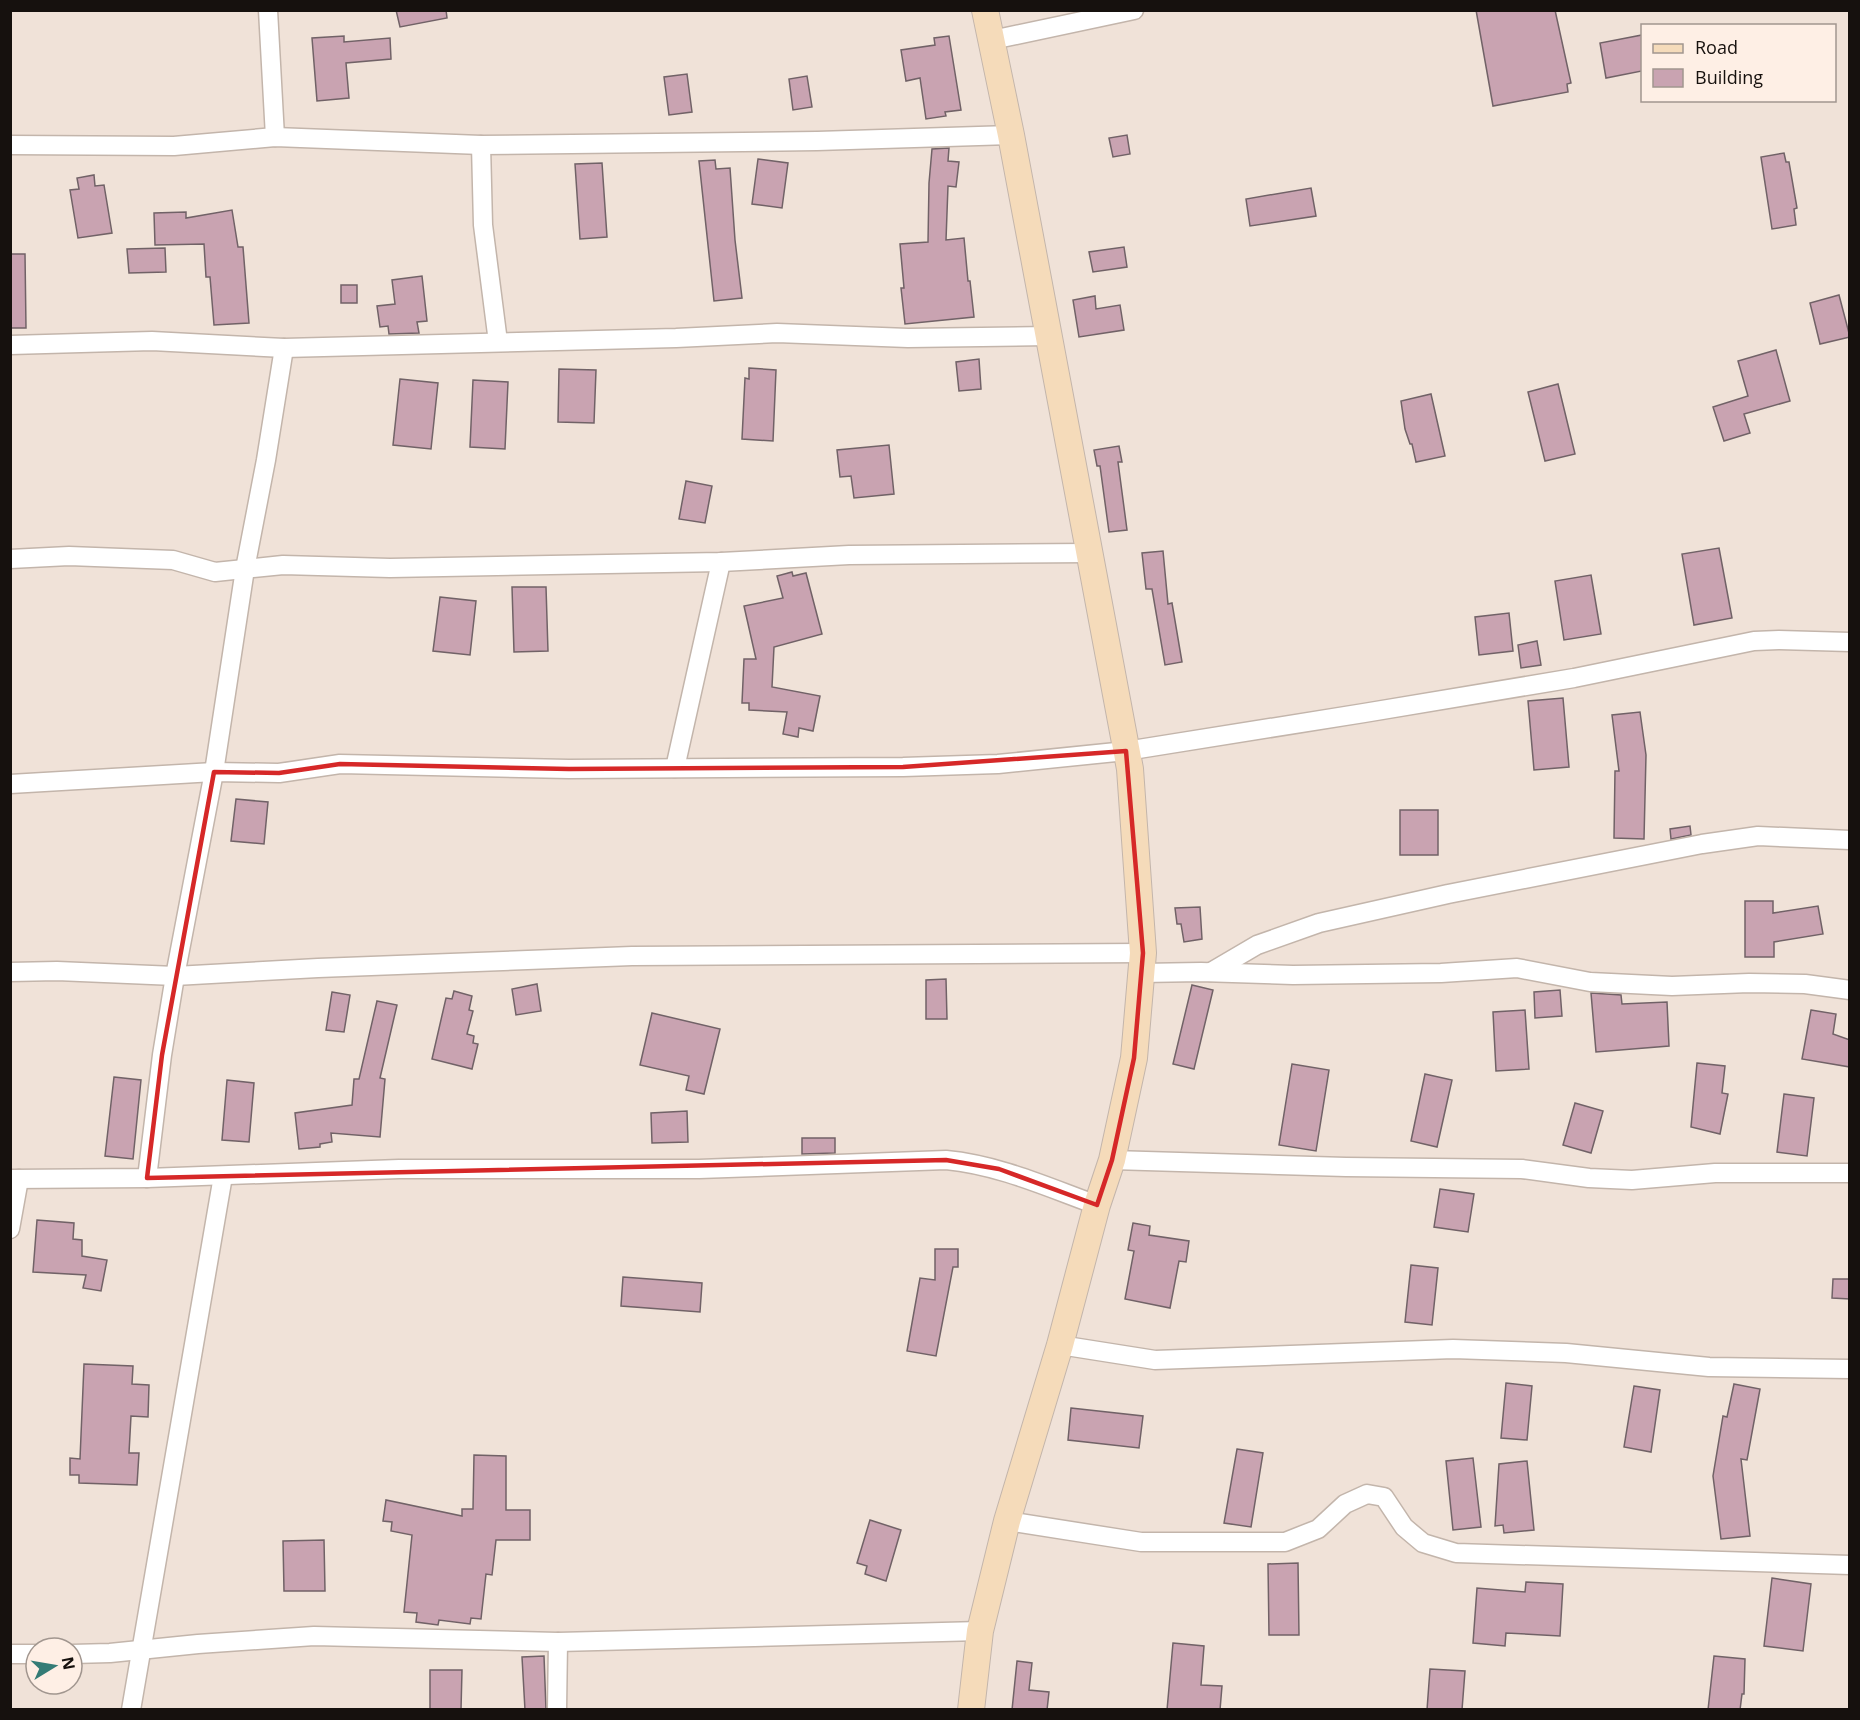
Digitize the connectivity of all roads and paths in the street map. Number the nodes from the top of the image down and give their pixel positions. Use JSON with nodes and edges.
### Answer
{"nodes":[{"id":1,"x":268,"y":10,"type":"edge"},
{"id":2,"x":985,"y":10,"type":"edge"},
{"id":3,"x":1134,"y":10,"type":"edge"},
{"id":4,"x":992,"y":40,"type":"junction"},
{"id":5,"x":1011,"y":135,"type":"junction"},
{"id":6,"x":275,"y":137,"type":"junction"},
{"id":7,"x":10,"y":145,"type":"edge"},
{"id":8,"x":481,"y":145,"type":"junction"},
{"id":9,"x":1049,"y":336,"type":"junction"},
{"id":10,"x":498,"y":342,"type":"junction"},
{"id":11,"x":10,"y":345,"type":"edge"},
{"id":12,"x":284,"y":348,"type":"junction"},
{"id":13,"x":1090,"y":553,"type":"junction"},
{"id":14,"x":10,"y":559,"type":"edge"},
{"id":15,"x":721,"y":562,"type":"junction"},
{"id":16,"x":244,"y":569,"type":"junction"},
{"id":17,"x":1850,"y":642,"type":"edge"},
{"id":18,"x":1126,"y":751,"type":"junction"},
{"id":19,"x":675,"y":768,"type":"junction"},
{"id":20,"x":214,"y":772,"type":"junction"},
{"id":21,"x":10,"y":784,"type":"edge"},
{"id":22,"x":1850,"y":840,"type":"edge"},
{"id":23,"x":1142,"y":963,"type":"junction"},
{"id":24,"x":10,"y":972,"type":"edge"},
{"id":25,"x":1210,"y":972,"type":"junction"},
{"id":26,"x":175,"y":976,"type":"junction"},
{"id":27,"x":1850,"y":990,"type":"edge"},
{"id":28,"x":1113,"y":1160,"type":"junction"},
{"id":29,"x":1850,"y":1173,"type":"edge"},
{"id":30,"x":222,"y":1176,"type":"junction"},
{"id":31,"x":15,"y":1179,"type":"edge"},
{"id":32,"x":147,"y":1179,"type":"junction"},
{"id":33,"x":1097,"y":1205,"type":"junction"},
{"id":34,"x":10,"y":1229,"type":"edge"},
{"id":35,"x":1060,"y":1345,"type":"junction"},
{"id":36,"x":1850,"y":1369,"type":"edge"},
{"id":37,"x":1007,"y":1521,"type":"junction"},
{"id":38,"x":1850,"y":1565,"type":"edge"},
{"id":39,"x":980,"y":1630,"type":"junction"},
{"id":40,"x":558,"y":1642,"type":"junction"},
{"id":41,"x":141,"y":1650,"type":"junction"},
{"id":42,"x":84,"y":1654,"type":"edge"},
{"id":43,"x":131,"y":1710,"type":"edge"},
{"id":44,"x":556,"y":1710,"type":"edge"},
{"id":45,"x":971,"y":1710,"type":"edge"}],
"edges":[{"from":1,"to":6,"type":"street"},
{"from":2,"to":4,"type":"street"},
{"from":3,"to":4,"type":"street"},
{"from":4,"to":5,"type":"street"},
{"from":5,"to":8,"type":"street"},
{"from":5,"to":9,"type":"street"},
{"from":6,"to":7,"type":"street"},
{"from":6,"to":8,"type":"street"},
{"from":8,"to":10,"type":"street"},
{"from":9,"to":10,"type":"street"},
{"from":9,"to":13,"type":"street"},
{"from":10,"to":12,"type":"street"},
{"from":11,"to":12,"type":"street"},
{"from":12,"to":16,"type":"street"},
{"from":13,"to":15,"type":"street"},
{"from":13,"to":18,"type":"street"},
{"from":14,"to":16,"type":"street"},
{"from":15,"to":16,"type":"street"},
{"from":15,"to":19,"type":"street"},
{"from":16,"to":20,"type":"street"},
{"from":17,"to":18,"type":"street"},
{"from":18,"to":19,"type":"street"},
{"from":18,"to":23,"type":"street"},
{"from":19,"to":20,"type":"street"},
{"from":20,"to":21,"type":"street"},
{"from":20,"to":26,"type":"street"},
{"from":22,"to":25,"type":"street"},
{"from":23,"to":25,"type":"street"},
{"from":23,"to":26,"type":"street"},
{"from":23,"to":28,"type":"street"},
{"from":24,"to":26,"type":"street"},
{"from":25,"to":27,"type":"street"},
{"from":26,"to":32,"type":"street"},
{"from":28,"to":29,"type":"street"},
{"from":28,"to":33,"type":"street"},
{"from":30,"to":32,"type":"street"},
{"from":30,"to":33,"type":"street"},
{"from":30,"to":41,"type":"street"},
{"from":31,"to":32,"type":"street"},
{"from":31,"to":34,"type":"street"},
{"from":33,"to":35,"type":"street"},
{"from":35,"to":36,"type":"street"},
{"from":35,"to":37,"type":"street"},
{"from":37,"to":38,"type":"street"},
{"from":37,"to":39,"type":"street"},
{"from":39,"to":40,"type":"street"},
{"from":39,"to":45,"type":"street"},
{"from":40,"to":41,"type":"street"},
{"from":40,"to":44,"type":"street"},
{"from":41,"to":42,"type":"street"},
{"from":41,"to":43,"type":"street"}]}
